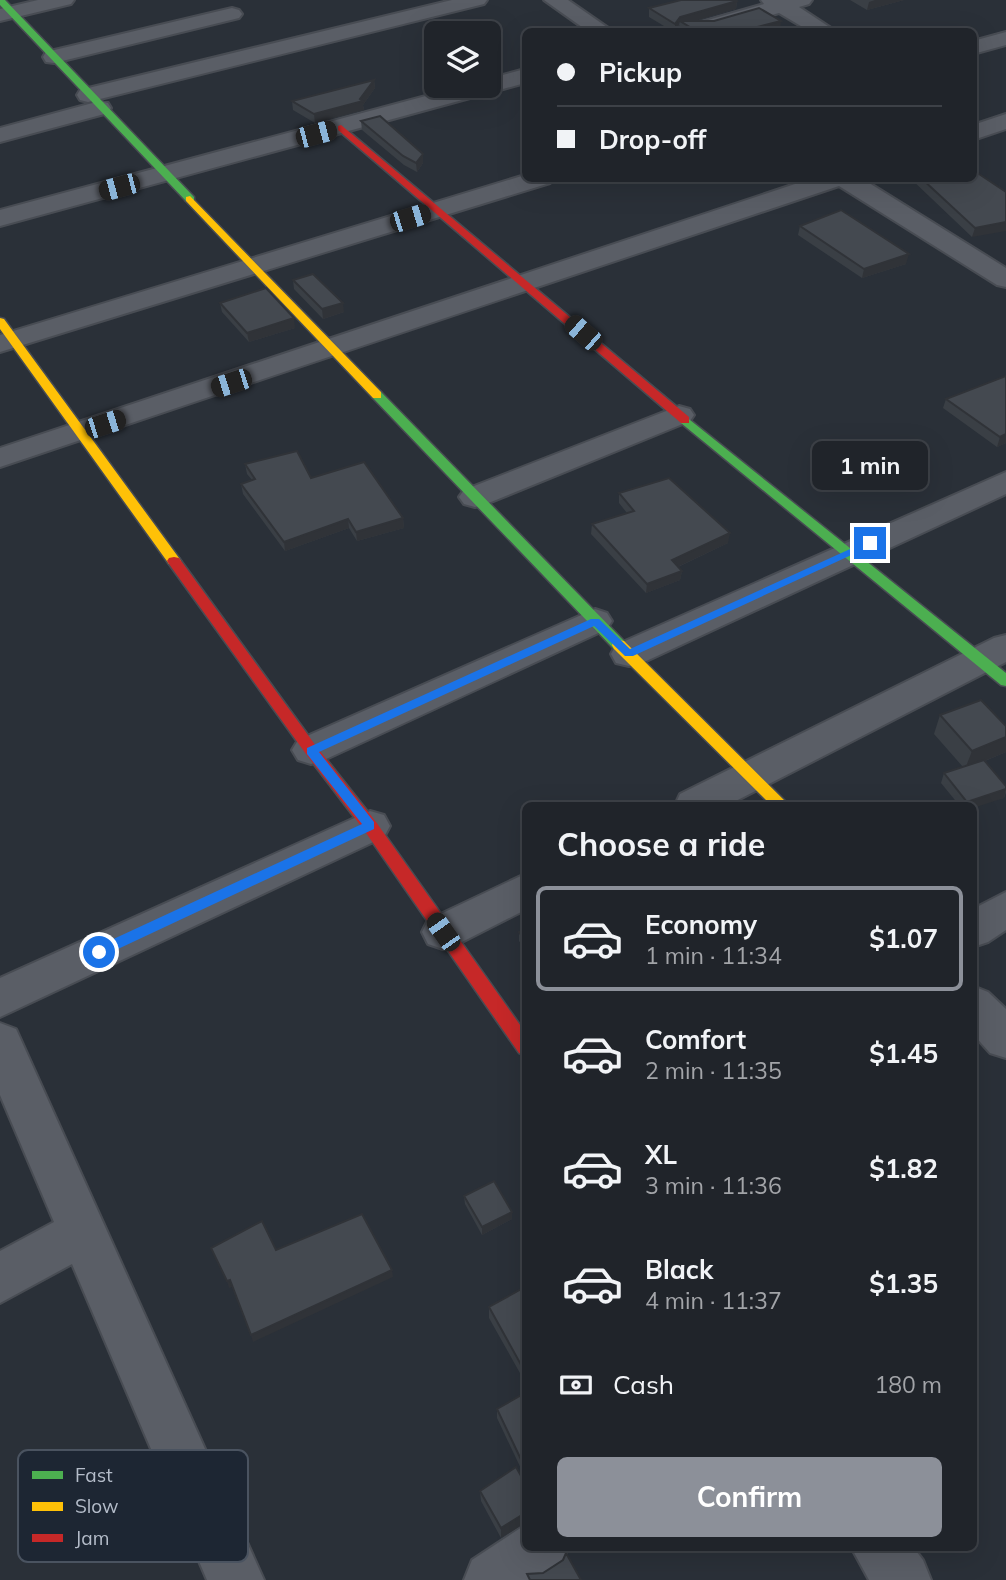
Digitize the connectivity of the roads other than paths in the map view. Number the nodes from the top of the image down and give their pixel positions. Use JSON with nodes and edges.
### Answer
{"nodes":[{"id":1,"x":64,"y":0,"type":"edge"},
{"id":2,"x":214,"y":0,"type":"edge"},
{"id":3,"x":477,"y":0,"type":"edge"},
{"id":4,"x":554,"y":0,"type":"edge"},
{"id":5,"x":802,"y":0,"type":"edge"},
{"id":6,"x":776,"y":3,"type":"edge"},
{"id":7,"x":4,"y":9,"type":"edge"},
{"id":8,"x":232,"y":14,"type":"junction"},
{"id":9,"x":598,"y":28,"type":"edge"},
{"id":10,"x":699,"y":28,"type":"edge"},
{"id":11,"x":820,"y":28,"type":"edge"},
{"id":12,"x":1004,"y":40,"type":"edge"},
{"id":13,"x":977,"y":47,"type":"edge"},
{"id":14,"x":270,"y":51,"type":"junction"},
{"id":15,"x":54,"y":57,"type":"junction"},
{"id":16,"x":522,"y":77,"type":"edge"},
{"id":17,"x":94,"y":101,"type":"junction"},
{"id":18,"x":1006,"y":121,"type":"edge"},
{"id":19,"x":341,"y":128,"type":"junction"},
{"id":20,"x":977,"y":132,"type":"edge"},
{"id":21,"x":0,"y":135,"type":"edge"},
{"id":22,"x":167,"y":174,"type":"junction"},
{"id":23,"x":528,"y":182,"type":"edge"},
{"id":24,"x":829,"y":182,"type":"edge"},
{"id":25,"x":848,"y":182,"type":"edge"},
{"id":26,"x":436,"y":211,"type":"junction"},
{"id":27,"x":0,"y":218,"type":"edge"},
{"id":28,"x":255,"y":265,"type":"junction"},
{"id":29,"x":1006,"y":279,"type":"edge"},
{"id":30,"x":525,"y":284,"type":"junction"},
{"id":31,"x":4,"y":335,"type":"edge"},
{"id":32,"x":332,"y":349,"type":"junction"},
{"id":33,"x":679,"y":415,"type":"junction"},
{"id":34,"x":80,"y":433,"type":"junction"},
{"id":35,"x":0,"y":458,"type":"edge"},
{"id":36,"x":1006,"y":482,"type":"edge"},
{"id":37,"x":475,"y":497,"type":"junction"},
{"id":38,"x":847,"y":553,"type":"junction"},
{"id":39,"x":595,"y":621,"type":"junction"},
{"id":40,"x":629,"y":654,"type":"junction"},
{"id":41,"x":998,"y":663,"type":"edge"},
{"id":42,"x":311,"y":751,"type":"junction"},
{"id":43,"x":752,"y":776,"type":"junction"},
{"id":44,"x":700,"y":802,"type":"edge"},
{"id":45,"x":778,"y":802,"type":"edge"},
{"id":46,"x":370,"y":826,"type":"junction"},
{"id":47,"x":522,"y":892,"type":"edge"},
{"id":48,"x":1006,"y":909,"type":"edge"},
{"id":49,"x":977,"y":927,"type":"edge"},
{"id":50,"x":443,"y":932,"type":"junction"},
{"id":51,"x":0,"y":998,"type":"edge"},
{"id":52,"x":977,"y":1008,"type":"edge"},
{"id":53,"x":1006,"y":1039,"type":"edge"},
{"id":54,"x":0,"y":1043,"type":"edge"},
{"id":55,"x":522,"y":1043,"type":"edge"},
{"id":56,"x":83,"y":1232,"type":"junction"},
{"id":57,"x":0,"y":1278,"type":"edge"},
{"id":58,"x":179,"y":1450,"type":"edge"},
{"id":59,"x":534,"y":1551,"type":"edge"},
{"id":60,"x":882,"y":1551,"type":"edge"},
{"id":61,"x":228,"y":1562,"type":"edge"},
{"id":62,"x":236,"y":1580,"type":"edge"},
{"id":63,"x":492,"y":1580,"type":"edge"},
{"id":64,"x":902,"y":1580,"type":"edge"}],
"edges":[{"from":1,"to":7,"type":"street"},
{"from":2,"to":8,"type":"street"},
{"from":3,"to":14,"type":"street"},
{"from":4,"to":9,"type":"street"},
{"from":5,"to":6,"type":"street"},
{"from":6,"to":10,"type":"street"},
{"from":6,"to":11,"type":"street"},
{"from":7,"to":15,"type":"street"},
{"from":8,"to":14,"type":"street"},
{"from":8,"to":15,"type":"street"},
{"from":12,"to":13,"type":"street"},
{"from":14,"to":17,"type":"street"},
{"from":15,"to":17,"type":"street"},
{"from":16,"to":19,"type":"street"},
{"from":17,"to":21,"type":"street"},
{"from":17,"to":22,"type":"street"},
{"from":18,"to":20,"type":"street"},
{"from":19,"to":22,"type":"street"},
{"from":19,"to":26,"type":"street"},
{"from":22,"to":27,"type":"street"},
{"from":22,"to":28,"type":"street"},
{"from":23,"to":26,"type":"street"},
{"from":24,"to":30,"type":"street"},
{"from":25,"to":29,"type":"street"},
{"from":26,"to":28,"type":"street"},
{"from":26,"to":30,"type":"street"},
{"from":28,"to":31,"type":"street"},
{"from":28,"to":32,"type":"street"},
{"from":30,"to":32,"type":"street"},
{"from":30,"to":33,"type":"street"},
{"from":31,"to":34,"type":"street"},
{"from":32,"to":34,"type":"street"},
{"from":32,"to":37,"type":"street"},
{"from":33,"to":37,"type":"street"},
{"from":33,"to":38,"type":"street"},
{"from":34,"to":35,"type":"street"},
{"from":34,"to":42,"type":"street"},
{"from":36,"to":38,"type":"street"},
{"from":37,"to":39,"type":"street"},
{"from":38,"to":40,"type":"street"},
{"from":38,"to":41,"type":"street"},
{"from":39,"to":40,"type":"street"},
{"from":39,"to":42,"type":"street"},
{"from":40,"to":43,"type":"street"},
{"from":41,"to":43,"type":"street"},
{"from":42,"to":46,"type":"street"},
{"from":43,"to":44,"type":"street"},
{"from":43,"to":45,"type":"street"},
{"from":46,"to":50,"type":"street"},
{"from":46,"to":51,"type":"street"},
{"from":47,"to":50,"type":"street"},
{"from":48,"to":49,"type":"street"},
{"from":50,"to":55,"type":"street"},
{"from":52,"to":53,"type":"street"},
{"from":54,"to":56,"type":"street"},
{"from":56,"to":57,"type":"street"},
{"from":56,"to":58,"type":"street"},
{"from":59,"to":63,"type":"street"},
{"from":60,"to":64,"type":"street"},
{"from":61,"to":62,"type":"street"}]}
